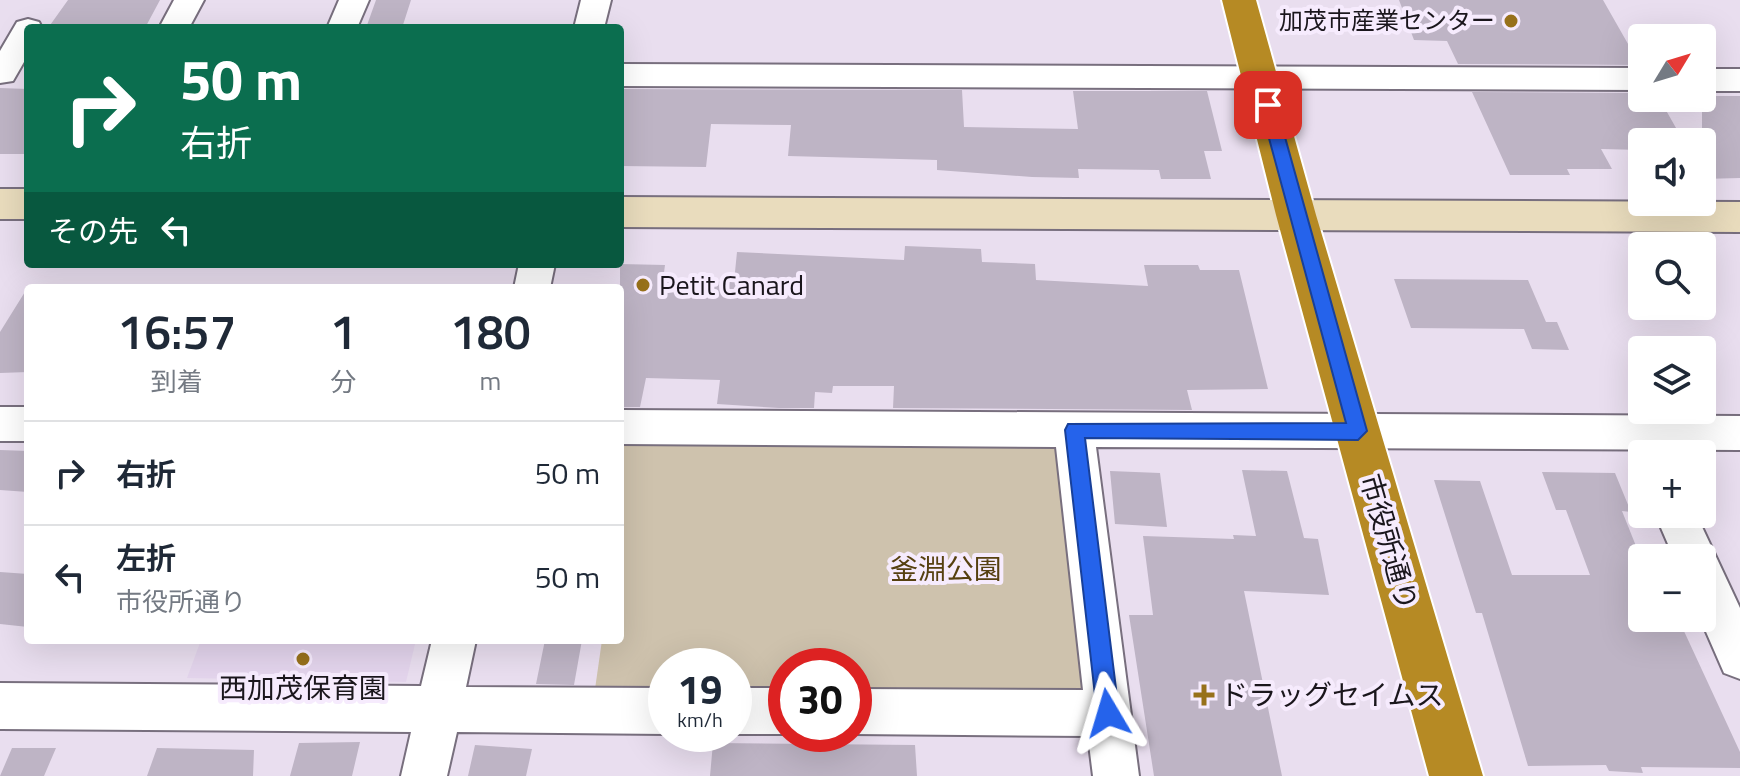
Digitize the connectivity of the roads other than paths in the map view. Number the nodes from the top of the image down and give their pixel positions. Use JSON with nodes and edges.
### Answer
{"nodes":[{"id":1,"x":189,"y":0,"type":"edge"},
{"id":2,"x":354,"y":0,"type":"edge"},
{"id":3,"x":596,"y":0,"type":"edge"},
{"id":4,"x":1239,"y":0,"type":"edge"},
{"id":5,"x":176,"y":24,"type":"edge"},
{"id":6,"x":344,"y":24,"type":"edge"},
{"id":7,"x":590,"y":24,"type":"edge"},
{"id":8,"x":24,"y":41,"type":"edge"},
{"id":9,"x":10,"y":73,"type":"edge"},
{"id":10,"x":624,"y":75,"type":"edge"},
{"id":11,"x":1261,"y":78,"type":"junction"},
{"id":12,"x":1628,"y":79,"type":"edge"},
{"id":13,"x":1716,"y":80,"type":"edge"},
{"id":14,"x":1740,"y":80,"type":"edge"},
{"id":15,"x":0,"y":204,"type":"edge"},
{"id":16,"x":24,"y":204,"type":"edge"},
{"id":17,"x":624,"y":212,"type":"edge"},
{"id":18,"x":1296,"y":215,"type":"junction"},
{"id":19,"x":1740,"y":217,"type":"edge"},
{"id":20,"x":0,"y":424,"type":"edge"},
{"id":21,"x":24,"y":424,"type":"edge"},
{"id":22,"x":624,"y":427,"type":"edge"},
{"id":23,"x":1074,"y":430,"type":"junction"},
{"id":24,"x":1358,"y":431,"type":"junction"},
{"id":25,"x":1740,"y":433,"type":"edge"},
{"id":26,"x":1672,"y":440,"type":"edge"},
{"id":27,"x":1628,"y":442,"type":"edge"},
{"id":28,"x":1716,"y":604,"type":"edge"},
{"id":29,"x":453,"y":644,"type":"edge"},
{"id":30,"x":1740,"y":657,"type":"edge"},
{"id":31,"x":0,"y":706,"type":"edge"},
{"id":32,"x":439,"y":709,"type":"junction"},
{"id":33,"x":648,"y":711,"type":"edge"},
{"id":34,"x":872,"y":712,"type":"edge"},
{"id":35,"x":1108,"y":713,"type":"junction"},
{"id":36,"x":424,"y":776,"type":"edge"},
{"id":37,"x":1116,"y":776,"type":"edge"},
{"id":38,"x":1456,"y":776,"type":"edge"}],
"edges":[{"from":1,"to":5,"type":"street"},
{"from":2,"to":6,"type":"street"},
{"from":3,"to":7,"type":"street"},
{"from":4,"to":11,"type":"highway","name":"市役所通り"},
{"from":8,"to":9,"type":"street"},
{"from":10,"to":11,"type":"street"},
{"from":11,"to":12,"type":"street"},
{"from":11,"to":18,"type":"highway","name":"市役所通り"},
{"from":13,"to":14,"type":"street"},
{"from":15,"to":16,"type":"street"},
{"from":17,"to":18,"type":"street"},
{"from":18,"to":19,"type":"street"},
{"from":18,"to":24,"type":"highway","name":"市役所通り"},
{"from":20,"to":21,"type":"street"},
{"from":22,"to":23,"type":"street"},
{"from":23,"to":24,"type":"street"},
{"from":23,"to":35,"type":"street"},
{"from":24,"to":27,"type":"street"},
{"from":24,"to":38,"type":"highway","name":"市役所通り"},
{"from":25,"to":26,"type":"street"},
{"from":28,"to":30,"type":"street"},
{"from":29,"to":32,"type":"street"},
{"from":31,"to":32,"type":"street"},
{"from":32,"to":33,"type":"street"},
{"from":32,"to":36,"type":"street"},
{"from":34,"to":35,"type":"street"},
{"from":35,"to":37,"type":"street"}]}
